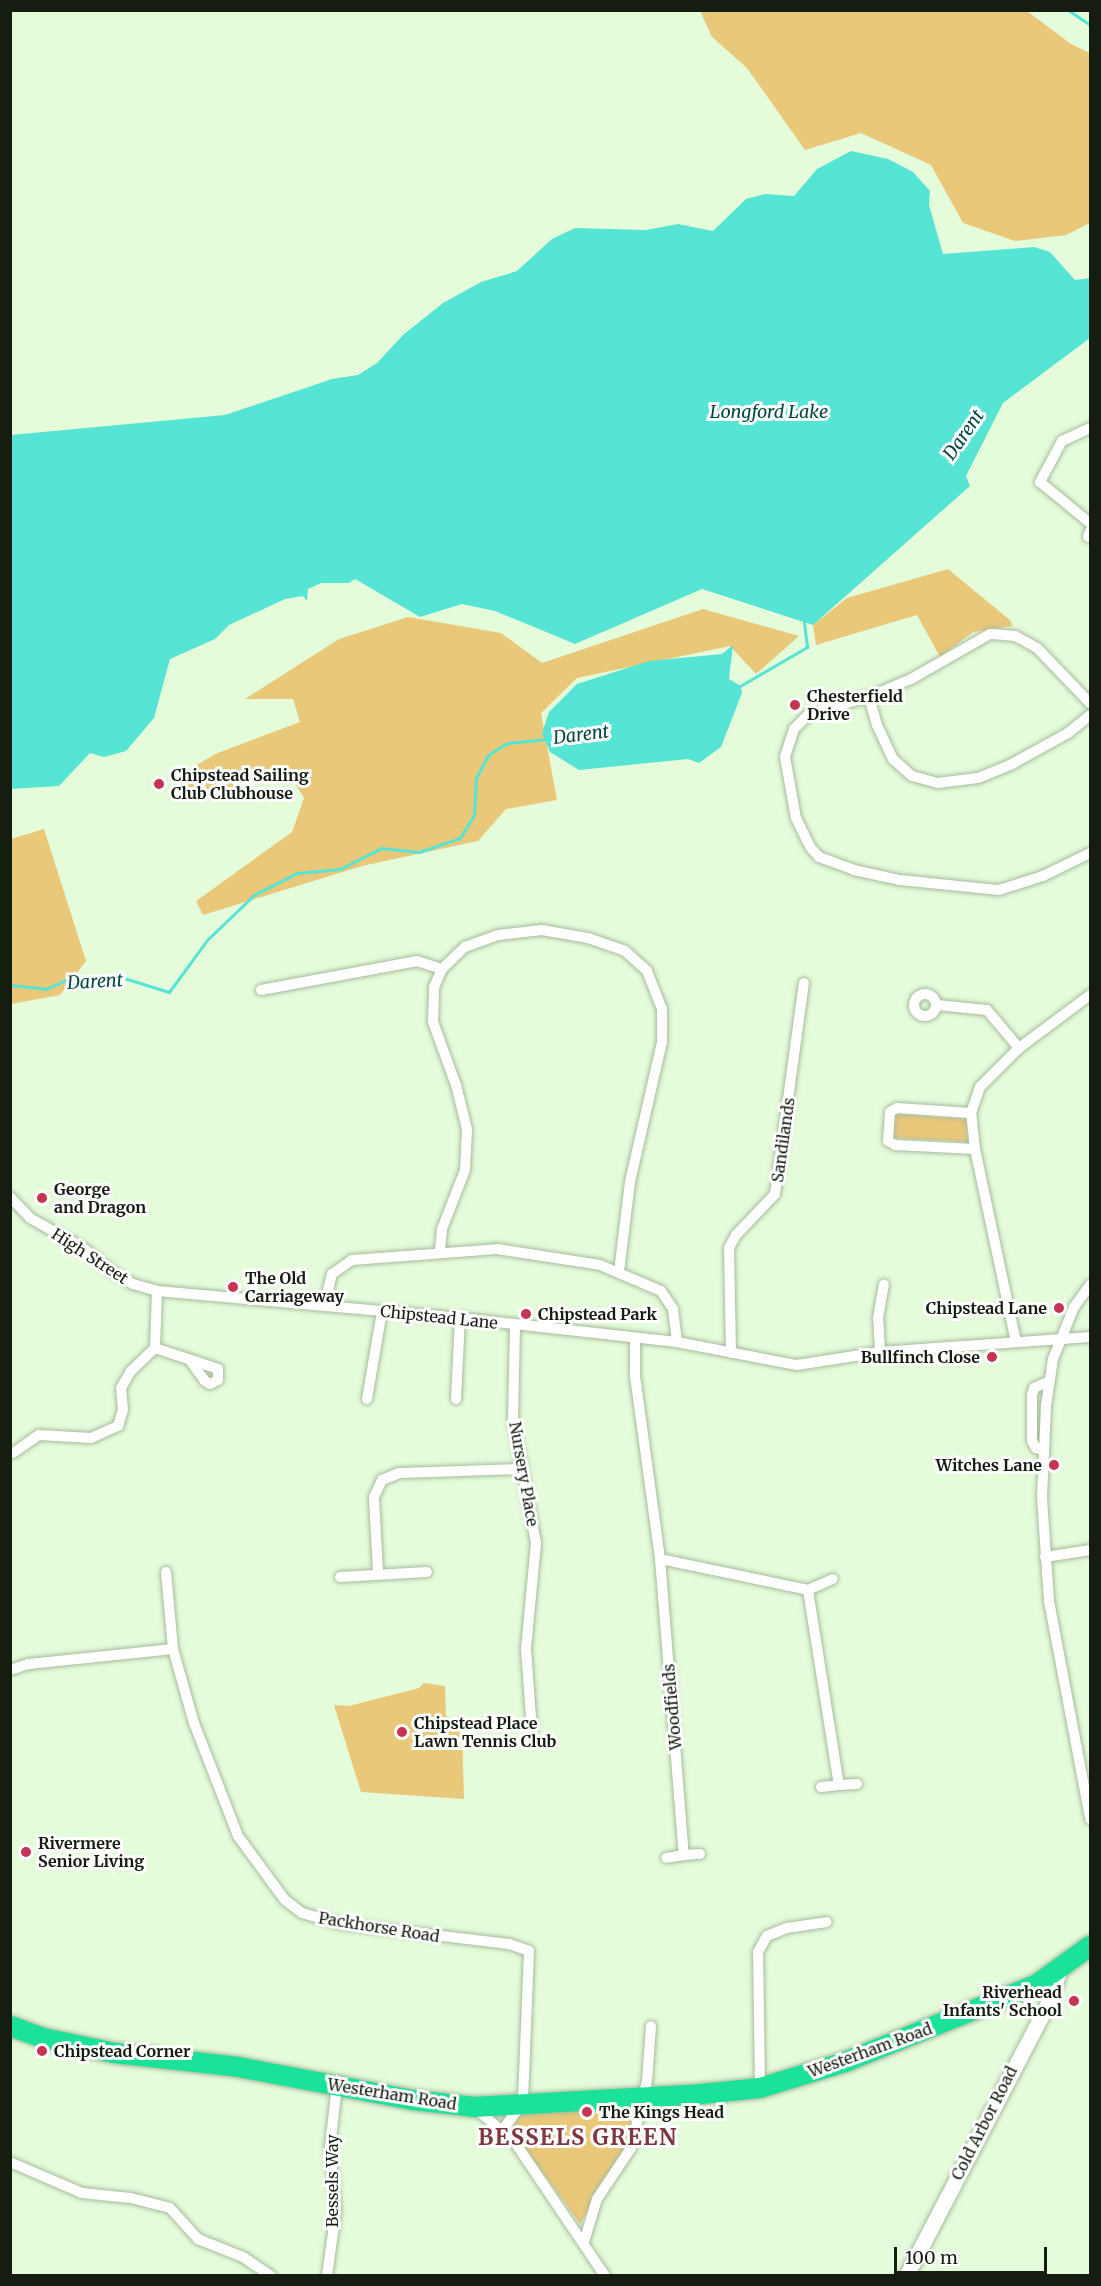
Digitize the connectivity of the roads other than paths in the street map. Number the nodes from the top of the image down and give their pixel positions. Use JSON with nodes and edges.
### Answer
{"nodes":[{"id":1,"x":1090,"y":428,"type":"edge"},
{"id":2,"x":1090,"y":523,"type":"edge"},
{"id":3,"x":869,"y":697,"type":"junction"},
{"id":4,"x":1090,"y":703,"type":"edge"},
{"id":5,"x":1090,"y":715,"type":"edge"},
{"id":6,"x":1090,"y":853,"type":"edge"},
{"id":7,"x":442,"y":969,"type":"junction"},
{"id":8,"x":804,"y":982,"type":"dead end"},
{"id":9,"x":261,"y":990,"type":"dead end"},
{"id":10,"x":1090,"y":994,"type":"edge"},
{"id":11,"x":937,"y":1005,"type":"dead end"},
{"id":12,"x":1019,"y":1048,"type":"junction"},
{"id":13,"x":972,"y":1113,"type":"junction"},
{"id":14,"x":975,"y":1149,"type":"junction"},
{"id":15,"x":10,"y":1197,"type":"edge"},
{"id":16,"x":440,"y":1251,"type":"junction"},
{"id":17,"x":619,"y":1272,"type":"junction"},
{"id":18,"x":1090,"y":1285,"type":"edge"},
{"id":19,"x":884,"y":1286,"type":"dead end"},
{"id":20,"x":157,"y":1291,"type":"junction"},
{"id":21,"x":179,"y":1294,"type":"joint"},
{"id":22,"x":324,"y":1306,"type":"junction"},
{"id":23,"x":382,"y":1311,"type":"junction"},
{"id":24,"x":460,"y":1318,"type":"junction"},
{"id":25,"x":515,"y":1325,"type":"junction"},
{"id":26,"x":1090,"y":1337,"type":"edge"},
{"id":27,"x":635,"y":1338,"type":"junction"},
{"id":28,"x":1058,"y":1340,"type":"junction"},
{"id":29,"x":676,"y":1342,"type":"junction"},
{"id":30,"x":1016,"y":1342,"type":"junction"},
{"id":31,"x":155,"y":1348,"type":"junction"},
{"id":32,"x":880,"y":1352,"type":"junction"},
{"id":33,"x":731,"y":1353,"type":"junction"},
{"id":34,"x":190,"y":1360,"type":"dead end"},
{"id":35,"x":1050,"y":1381,"type":"junction"},
{"id":36,"x":367,"y":1399,"type":"dead end"},
{"id":37,"x":456,"y":1399,"type":"dead end"},
{"id":38,"x":1044,"y":1450,"type":"junction"},
{"id":39,"x":13,"y":1453,"type":"dead end"},
{"id":40,"x":522,"y":1469,"type":"junction"},
{"id":41,"x":1090,"y":1550,"type":"edge"},
{"id":42,"x":1045,"y":1557,"type":"junction"},
{"id":43,"x":660,"y":1559,"type":"junction"},
{"id":44,"x":166,"y":1572,"type":"dead end"},
{"id":45,"x":378,"y":1572,"type":"junction"},
{"id":46,"x":427,"y":1572,"type":"dead end"},
{"id":47,"x":340,"y":1577,"type":"dead end"},
{"id":48,"x":833,"y":1579,"type":"dead end"},
{"id":49,"x":808,"y":1590,"type":"junction"},
{"id":50,"x":173,"y":1649,"type":"junction"},
{"id":51,"x":10,"y":1670,"type":"edge"},
{"id":52,"x":532,"y":1731,"type":"dead end"},
{"id":53,"x":857,"y":1784,"type":"dead end"},
{"id":54,"x":839,"y":1785,"type":"junction"},
{"id":55,"x":821,"y":1787,"type":"dead end"},
{"id":56,"x":1090,"y":1819,"type":"edge"},
{"id":57,"x":700,"y":1854,"type":"dead end"},
{"id":58,"x":684,"y":1856,"type":"junction"},
{"id":59,"x":666,"y":1858,"type":"dead end"},
{"id":60,"x":827,"y":1922,"type":"dead end"},
{"id":61,"x":1090,"y":1946,"type":"edge"},
{"id":62,"x":1060,"y":1970,"type":"junction"},
{"id":63,"x":10,"y":2011,"type":"edge"},
{"id":64,"x":10,"y":2026,"type":"edge"},
{"id":65,"x":651,"y":2026,"type":"dead end"},
{"id":66,"x":63,"y":2042,"type":"junction"},
{"id":67,"x":337,"y":2086,"type":"junction"},
{"id":68,"x":760,"y":2088,"type":"junction"},
{"id":69,"x":644,"y":2097,"type":"junction"},
{"id":70,"x":523,"y":2102,"type":"junction"},
{"id":71,"x":474,"y":2107,"type":"junction"},
{"id":72,"x":503,"y":2130,"type":"junction"},
{"id":73,"x":10,"y":2162,"type":"edge"},
{"id":74,"x":584,"y":2242,"type":"junction"},
{"id":75,"x":271,"y":2276,"type":"edge"},
{"id":76,"x":327,"y":2276,"type":"edge"},
{"id":77,"x":605,"y":2276,"type":"edge"},
{"id":78,"x":906,"y":2276,"type":"edge"}],
"edges":[{"from":1,"to":2,"type":"street"},
{"from":3,"to":4,"type":"street"},
{"from":3,"to":5,"type":"street"},
{"from":3,"to":6,"type":"street"},
{"from":7,"to":9,"type":"street"},
{"from":7,"to":16,"type":"street"},
{"from":7,"to":17,"type":"street"},
{"from":8,"to":33,"type":"street","name":"Sandilands"},
{"from":10,"to":12,"type":"street"},
{"from":11,"to":12,"type":"street"},
{"from":12,"to":13,"type":"street"},
{"from":13,"to":14,"type":"street"},
{"from":13,"to":14,"type":"street"},
{"from":14,"to":30,"type":"street"},
{"from":15,"to":20,"type":"street","name":"High Street"},
{"from":16,"to":17,"type":"street"},
{"from":16,"to":22,"type":"street"},
{"from":17,"to":29,"type":"street"},
{"from":18,"to":28,"type":"street"},
{"from":19,"to":32,"type":"street"},
{"from":20,"to":21,"type":"street","name":"High Street"},
{"from":20,"to":31,"type":"street"},
{"from":21,"to":22,"type":"street","name":"Chipstead Lane"},
{"from":22,"to":23,"type":"street","name":"Chipstead Lane"},
{"from":23,"to":24,"type":"street","name":"Chipstead Lane"},
{"from":23,"to":36,"type":"street"},
{"from":24,"to":25,"type":"street","name":"Chipstead Lane"},
{"from":24,"to":37,"type":"street"},
{"from":25,"to":27,"type":"street","name":"Chipstead Lane"},
{"from":25,"to":40,"type":"street","name":"Nursery Place"},
{"from":26,"to":28,"type":"street","name":"Chipstead Lane"},
{"from":27,"to":29,"type":"street","name":"Chipstead Lane"},
{"from":27,"to":43,"type":"street","name":"Woodfields"},
{"from":28,"to":30,"type":"street","name":"Chipstead Lane"},
{"from":28,"to":35,"type":"street"},
{"from":29,"to":33,"type":"street","name":"Chipstead Lane"},
{"from":30,"to":32,"type":"street","name":"Chipstead Lane"},
{"from":31,"to":34,"type":"street"},
{"from":31,"to":39,"type":"street"},
{"from":32,"to":33,"type":"street","name":"Chipstead Lane"},
{"from":35,"to":38,"type":"street"},
{"from":35,"to":38,"type":"street"},
{"from":38,"to":42,"type":"street"},
{"from":40,"to":45,"type":"street"},
{"from":40,"to":52,"type":"street","name":"Nursery Place"},
{"from":41,"to":42,"type":"street"},
{"from":42,"to":56,"type":"street"},
{"from":43,"to":49,"type":"street"},
{"from":43,"to":58,"type":"street","name":"Woodfields"},
{"from":44,"to":50,"type":"street","name":"Packhorse Road"},
{"from":45,"to":46,"type":"street"},
{"from":45,"to":47,"type":"street"},
{"from":48,"to":49,"type":"street"},
{"from":49,"to":54,"type":"street"},
{"from":50,"to":51,"type":"street"},
{"from":50,"to":70,"type":"street","name":"Packhorse Road"},
{"from":53,"to":54,"type":"street"},
{"from":54,"to":55,"type":"street"},
{"from":57,"to":58,"type":"street"},
{"from":58,"to":59,"type":"street"},
{"from":60,"to":68,"type":"street"},
{"from":61,"to":62,"type":"highway","name":"Westerham Road"},
{"from":62,"to":68,"type":"highway","name":"Westerham Road"},
{"from":62,"to":78,"type":"main road","name":"Cold Arbor Road"},
{"from":63,"to":66,"type":"highway","name":"Westerham Road"},
{"from":64,"to":66,"type":"highway","name":"Westerham Road"},
{"from":65,"to":69,"type":"street"},
{"from":66,"to":67,"type":"highway","name":"Westerham Road"},
{"from":67,"to":71,"type":"highway","name":"Westerham Road"},
{"from":67,"to":76,"type":"street","name":"Bessels Way"},
{"from":68,"to":69,"type":"highway","name":"Westerham Road"},
{"from":69,"to":70,"type":"highway","name":"Westerham Road"},
{"from":69,"to":74,"type":"street"},
{"from":70,"to":71,"type":"highway","name":"Westerham Road"},
{"from":70,"to":72,"type":"street"},
{"from":71,"to":72,"type":"street"},
{"from":72,"to":74,"type":"street"},
{"from":73,"to":75,"type":"street"},
{"from":74,"to":77,"type":"street"}]}
